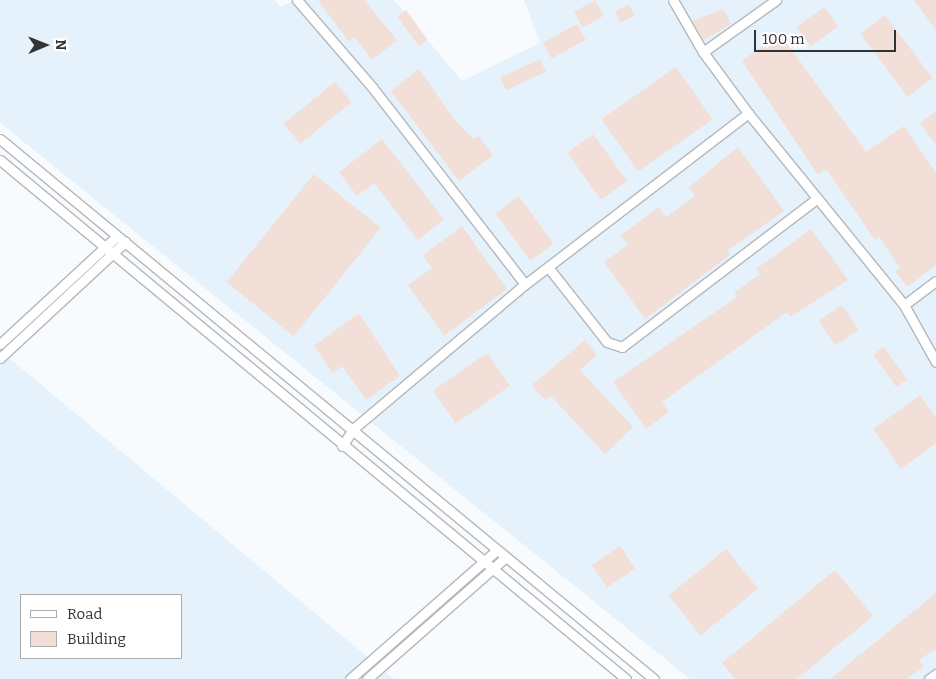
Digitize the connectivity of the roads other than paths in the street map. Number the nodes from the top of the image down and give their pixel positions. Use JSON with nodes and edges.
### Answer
{"nodes":[{"id":1,"x":298,"y":0,"type":"edge"},
{"id":2,"x":673,"y":0,"type":"edge"},
{"id":3,"x":776,"y":0,"type":"edge"},
{"id":4,"x":703,"y":52,"type":"junction"},
{"id":5,"x":748,"y":114,"type":"junction"},
{"id":6,"x":0,"y":140,"type":"edge"},
{"id":7,"x":0,"y":160,"type":"edge"},
{"id":8,"x":816,"y":199,"type":"junction"},
{"id":9,"x":121,"y":239,"type":"junction"},
{"id":10,"x":106,"y":246,"type":"junction"},
{"id":11,"x":114,"y":253,"type":"junction"},
{"id":12,"x":548,"y":267,"type":"junction"},
{"id":13,"x":936,"y":281,"type":"edge"},
{"id":14,"x":525,"y":284,"type":"junction"},
{"id":15,"x":904,"y":305,"type":"junction"},
{"id":16,"x":231,"y":329,"type":"junction"},
{"id":17,"x":0,"y":344,"type":"edge"},
{"id":18,"x":220,"y":344,"type":"junction"},
{"id":19,"x":0,"y":358,"type":"edge"},
{"id":20,"x":936,"y":362,"type":"edge"},
{"id":21,"x":352,"y":429,"type":"junction"},
{"id":22,"x":342,"y":446,"type":"junction"},
{"id":23,"x":497,"y":550,"type":"junction"},
{"id":24,"x":506,"y":558,"type":"junction"},
{"id":25,"x":483,"y":562,"type":"junction"},
{"id":26,"x":492,"y":570,"type":"junction"},
{"id":27,"x":936,"y":674,"type":"edge"},
{"id":28,"x":350,"y":679,"type":"edge"},
{"id":29,"x":367,"y":679,"type":"edge"},
{"id":30,"x":626,"y":679,"type":"edge"},
{"id":31,"x":654,"y":679,"type":"edge"},
{"id":32,"x":929,"y":679,"type":"edge"}],
"edges":[{"from":1,"to":14,"type":"street"},
{"from":2,"to":4,"type":"street"},
{"from":3,"to":4,"type":"street"},
{"from":4,"to":5,"type":"street"},
{"from":5,"to":8,"type":"street"},
{"from":5,"to":12,"type":"street"},
{"from":6,"to":9,"type":"street"},
{"from":7,"to":10,"type":"street"},
{"from":8,"to":12,"type":"street"},
{"from":8,"to":15,"type":"street"},
{"from":9,"to":10,"type":"street"},
{"from":9,"to":11,"type":"street"},
{"from":9,"to":16,"type":"street"},
{"from":10,"to":11,"type":"street"},
{"from":10,"to":17,"type":"street"},
{"from":11,"to":18,"type":"street"},
{"from":11,"to":19,"type":"street"},
{"from":12,"to":14,"type":"street"},
{"from":13,"to":15,"type":"street"},
{"from":14,"to":21,"type":"street"},
{"from":15,"to":20,"type":"street"},
{"from":16,"to":18,"type":"street"},
{"from":16,"to":21,"type":"street"},
{"from":18,"to":22,"type":"street"},
{"from":21,"to":22,"type":"street"},
{"from":21,"to":23,"type":"street"},
{"from":22,"to":25,"type":"street"},
{"from":23,"to":24,"type":"street"},
{"from":23,"to":25,"type":"street"},
{"from":24,"to":26,"type":"street"},
{"from":24,"to":31,"type":"street"},
{"from":25,"to":26,"type":"street"},
{"from":25,"to":28,"type":"street"},
{"from":26,"to":29,"type":"street"},
{"from":26,"to":30,"type":"street"},
{"from":27,"to":32,"type":"street"}]}
